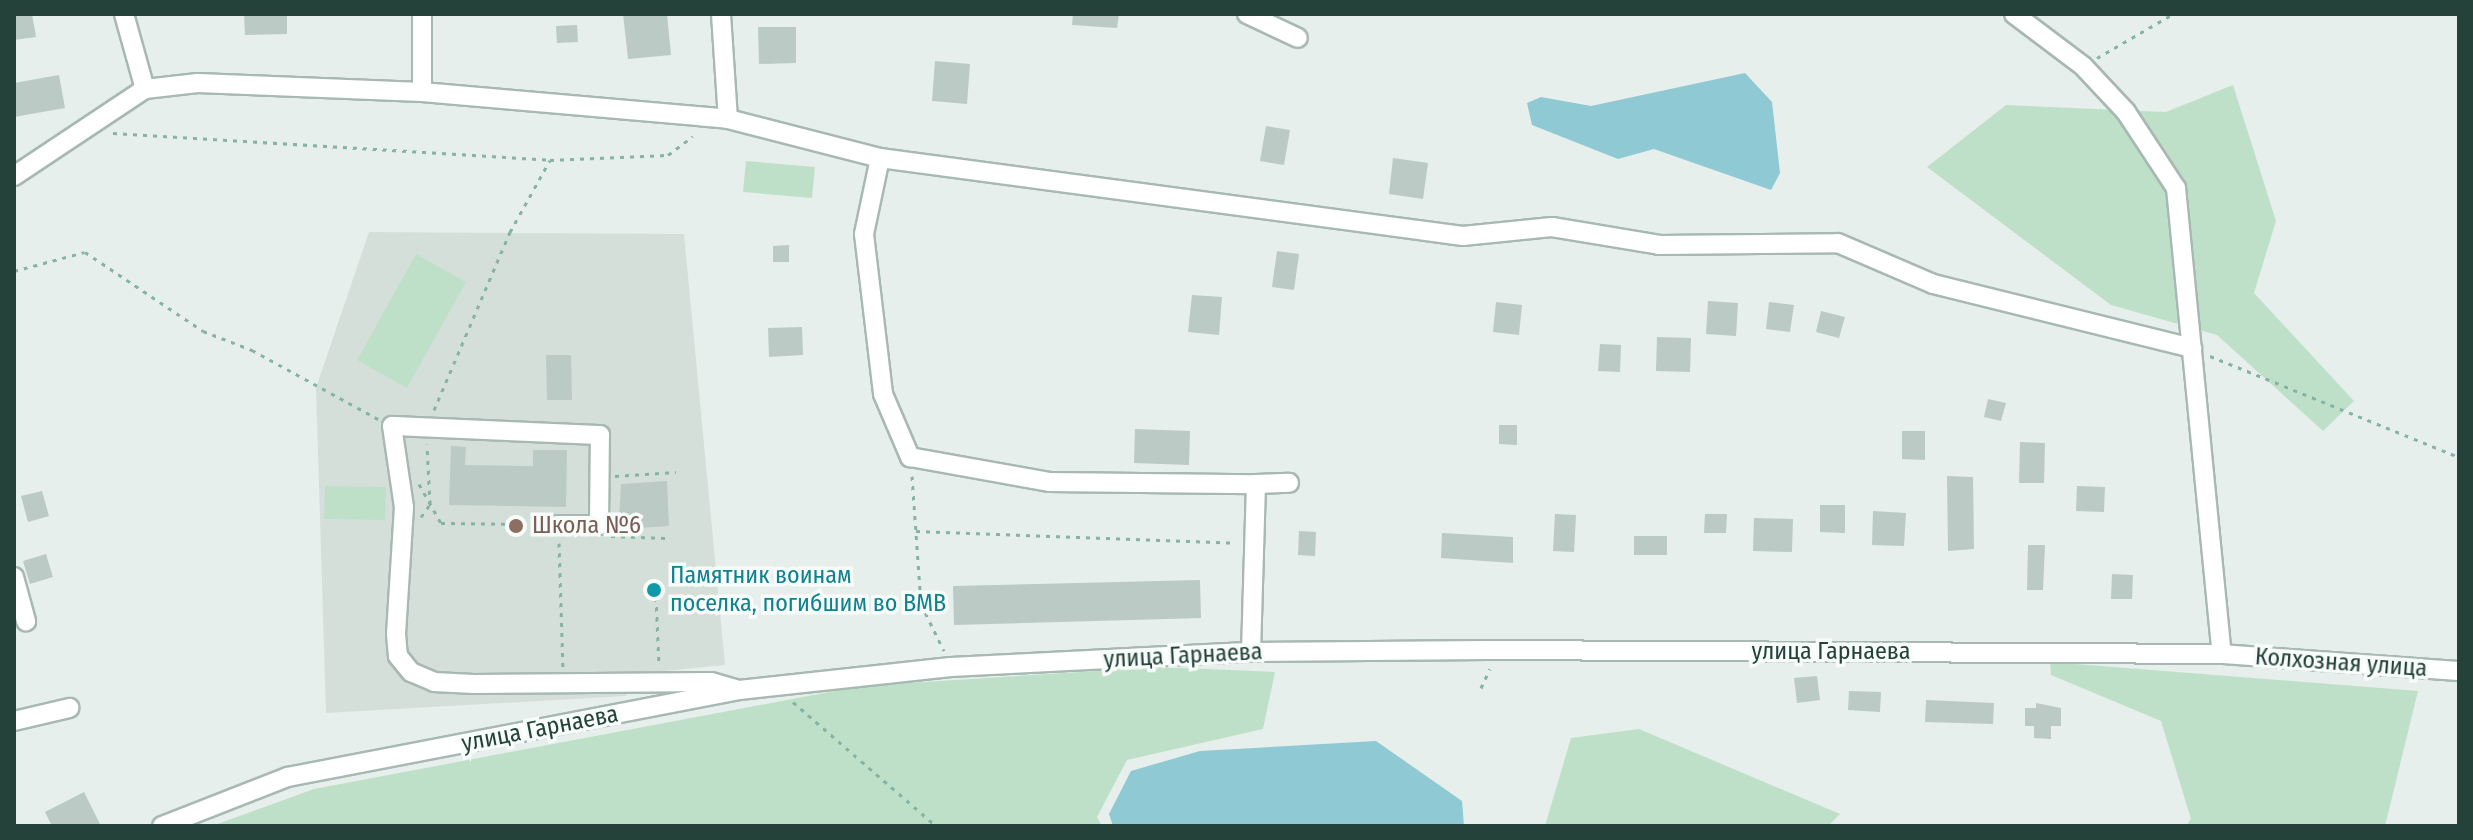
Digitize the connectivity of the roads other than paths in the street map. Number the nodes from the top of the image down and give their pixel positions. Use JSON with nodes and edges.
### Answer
{"nodes":[{"id":1,"x":124,"y":14,"type":"edge"},
{"id":2,"x":422,"y":14,"type":"edge"},
{"id":3,"x":721,"y":14,"type":"edge"},
{"id":4,"x":1247,"y":14,"type":"edge"},
{"id":5,"x":2014,"y":14,"type":"edge"},
{"id":6,"x":1298,"y":38,"type":"dead end"},
{"id":7,"x":145,"y":89,"type":"junction"},
{"id":8,"x":422,"y":92,"type":"junction"},
{"id":9,"x":728,"y":119,"type":"junction"},
{"id":10,"x":880,"y":158,"type":"junction"},
{"id":11,"x":14,"y":176,"type":"edge"},
{"id":12,"x":2192,"y":348,"type":"junction"},
{"id":13,"x":1289,"y":483,"type":"dead end"},
{"id":14,"x":1256,"y":484,"type":"junction"},
{"id":15,"x":558,"y":525,"type":"road end"},
{"id":16,"x":14,"y":577,"type":"edge"},
{"id":17,"x":26,"y":621,"type":"dead end"},
{"id":18,"x":1251,"y":652,"type":"junction"},
{"id":19,"x":2222,"y":654,"type":"junction"},
{"id":20,"x":2459,"y":671,"type":"edge"},
{"id":21,"x":739,"y":690,"type":"junction"},
{"id":22,"x":69,"y":708,"type":"dead end"},
{"id":23,"x":14,"y":721,"type":"edge"},
{"id":24,"x":162,"y":826,"type":"edge"}],
"edges":[{"from":1,"to":7,"type":"street"},
{"from":2,"to":8,"type":"street"},
{"from":3,"to":9,"type":"street"},
{"from":4,"to":6,"type":"street"},
{"from":5,"to":12,"type":"street"},
{"from":7,"to":8,"type":"street"},
{"from":7,"to":11,"type":"street"},
{"from":8,"to":9,"type":"street"},
{"from":9,"to":10,"type":"street"},
{"from":10,"to":12,"type":"street"},
{"from":10,"to":14,"type":"street"},
{"from":12,"to":19,"type":"street"},
{"from":13,"to":14,"type":"street"},
{"from":14,"to":18,"type":"street"},
{"from":15,"to":21,"type":"street"},
{"from":16,"to":17,"type":"street"},
{"from":18,"to":19,"type":"street","name":"улица Гарнаева"},
{"from":18,"to":21,"type":"street","name":"улица Гарнаева"},
{"from":19,"to":20,"type":"street","name":"Колхозная улица"},
{"from":21,"to":24,"type":"street","name":"улица Гарнаева"},
{"from":22,"to":23,"type":"street"}]}
